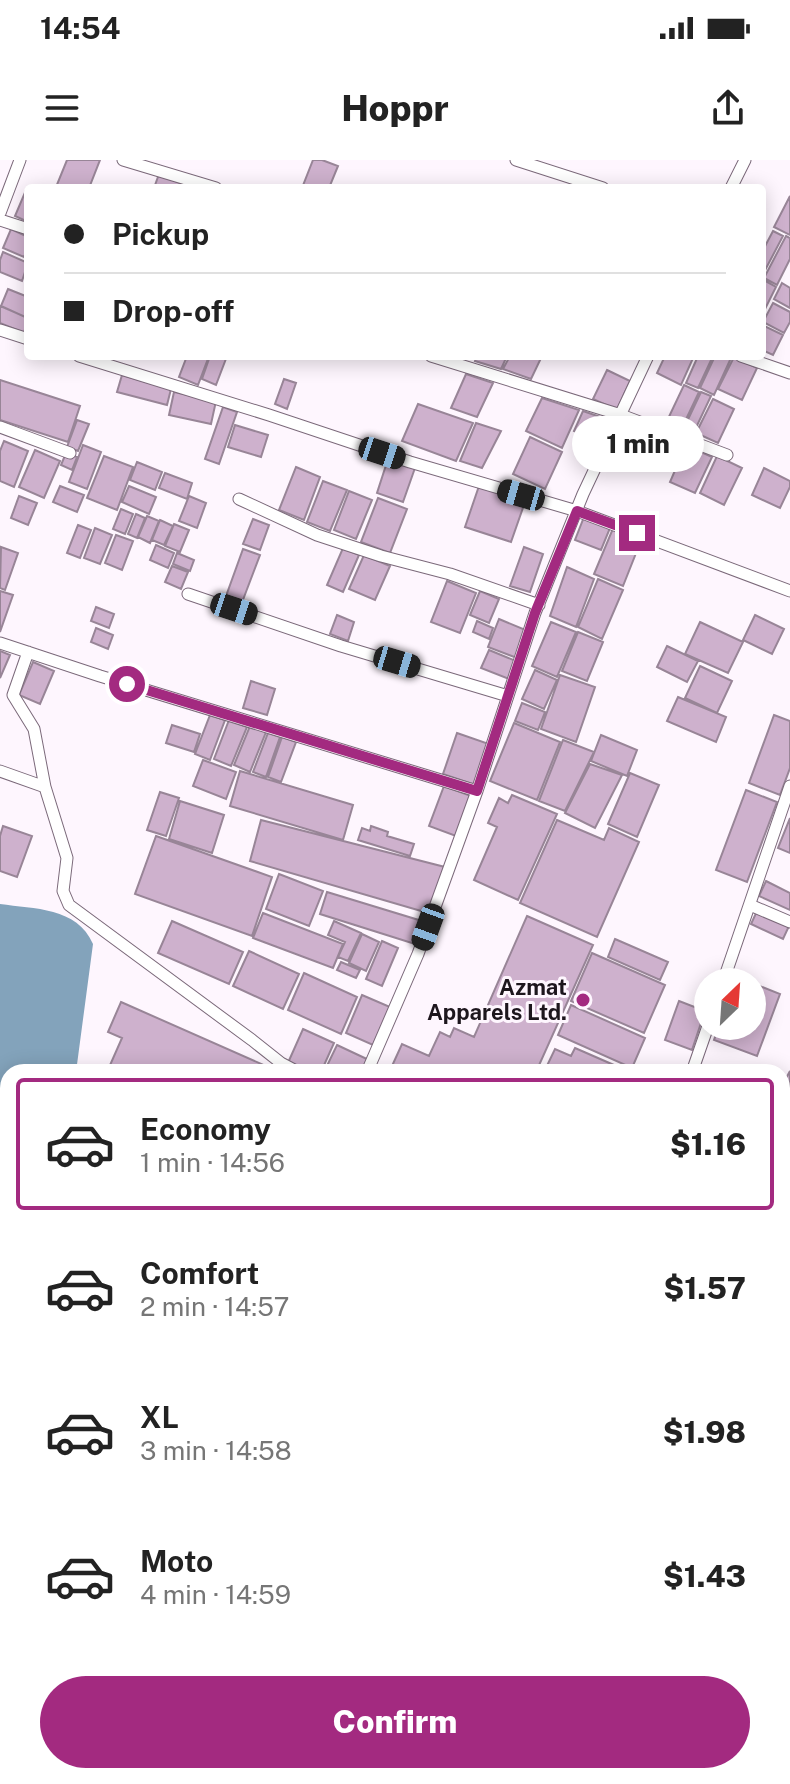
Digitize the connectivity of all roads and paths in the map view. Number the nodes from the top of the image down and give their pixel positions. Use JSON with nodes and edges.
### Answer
{"nodes":[{"id":1,"x":20,"y":160,"type":"edge"},
{"id":2,"x":123,"y":160,"type":"edge"},
{"id":3,"x":516,"y":160,"type":"edge"},
{"id":4,"x":745,"y":160,"type":"edge"},
{"id":5,"x":203,"y":184,"type":"edge"},
{"id":6,"x":591,"y":184,"type":"edge"},
{"id":7,"x":733,"y":184,"type":"edge"},
{"id":8,"x":0,"y":213,"type":"edge"},
{"id":9,"x":0,"y":220,"type":"edge"},
{"id":10,"x":24,"y":228,"type":"edge"},
{"id":11,"x":0,"y":330,"type":"edge"},
{"id":12,"x":24,"y":338,"type":"edge"},
{"id":13,"x":92,"y":360,"type":"edge"},
{"id":14,"x":444,"y":360,"type":"edge"},
{"id":15,"x":646,"y":360,"type":"edge"},
{"id":16,"x":753,"y":360,"type":"edge"},
{"id":17,"x":790,"y":373,"type":"edge"},
{"id":18,"x":621,"y":415,"type":"junction"},
{"id":19,"x":0,"y":427,"type":"edge"},
{"id":20,"x":70,"y":453,"type":"dead end"},
{"id":21,"x":727,"y":455,"type":"dead end"},
{"id":22,"x":239,"y":499,"type":"dead end"},
{"id":23,"x":577,"y":511,"type":"junction"},
{"id":24,"x":790,"y":591,"type":"edge"},
{"id":25,"x":188,"y":594,"type":"dead end"},
{"id":26,"x":539,"y":605,"type":"junction"},
{"id":27,"x":0,"y":643,"type":"edge"},
{"id":28,"x":28,"y":652,"type":"junction"},
{"id":29,"x":508,"y":696,"type":"junction"},
{"id":30,"x":0,"y":771,"type":"edge"},
{"id":31,"x":790,"y":786,"type":"edge"},
{"id":32,"x":45,"y":787,"type":"junction"},
{"id":33,"x":477,"y":791,"type":"junction"},
{"id":34,"x":788,"y":800,"type":"edge"},
{"id":35,"x":750,"y":905,"type":"junction"},
{"id":36,"x":790,"y":922,"type":"edge"},
{"id":37,"x":728,"y":968,"type":"edge"},
{"id":38,"x":703,"y":1040,"type":"edge"},
{"id":39,"x":283,"y":1064,"type":"edge"},
{"id":40,"x":370,"y":1064,"type":"edge"},
{"id":41,"x":695,"y":1064,"type":"edge"}],
"edges":[{"from":1,"to":8,"type":"street"},
{"from":2,"to":5,"type":"street"},
{"from":3,"to":6,"type":"street"},
{"from":4,"to":7,"type":"street"},
{"from":9,"to":10,"type":"street"},
{"from":11,"to":12,"type":"street"},
{"from":13,"to":23,"type":"street"},
{"from":14,"to":18,"type":"street"},
{"from":15,"to":18,"type":"street"},
{"from":16,"to":17,"type":"street"},
{"from":18,"to":21,"type":"street"},
{"from":18,"to":23,"type":"street"},
{"from":19,"to":20,"type":"street"},
{"from":22,"to":26,"type":"street"},
{"from":23,"to":24,"type":"street"},
{"from":23,"to":26,"type":"street"},
{"from":25,"to":29,"type":"street"},
{"from":26,"to":29,"type":"street"},
{"from":27,"to":28,"type":"street"},
{"from":28,"to":32,"type":"street"},
{"from":28,"to":33,"type":"street"},
{"from":29,"to":33,"type":"street"},
{"from":30,"to":32,"type":"street"},
{"from":31,"to":34,"type":"street"},
{"from":32,"to":39,"type":"street"},
{"from":33,"to":40,"type":"street"},
{"from":34,"to":35,"type":"street"},
{"from":35,"to":36,"type":"street"},
{"from":35,"to":37,"type":"street"},
{"from":38,"to":41,"type":"street"}]}
